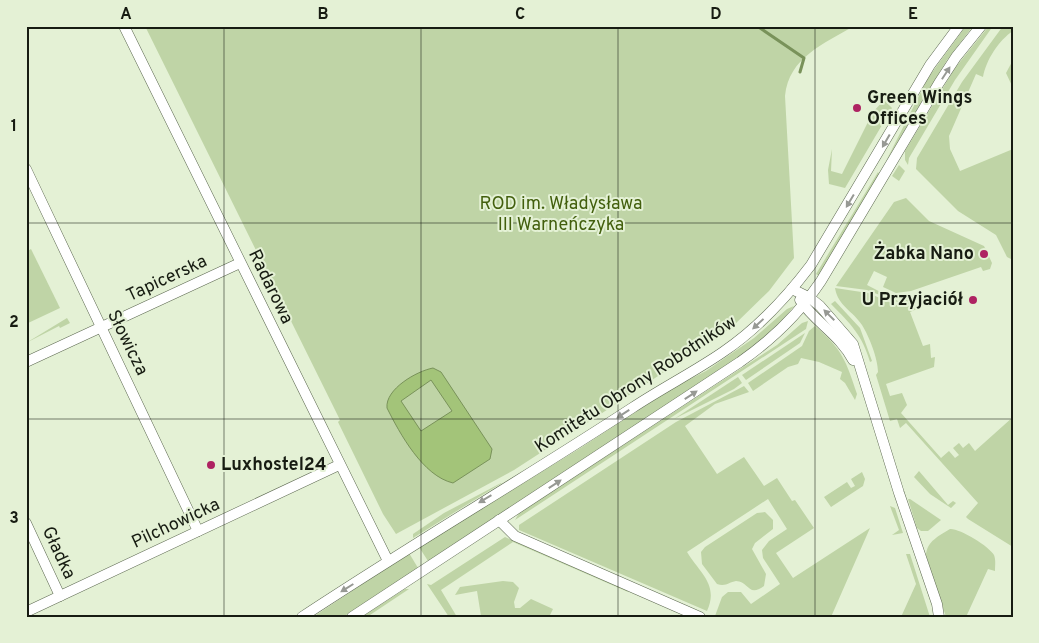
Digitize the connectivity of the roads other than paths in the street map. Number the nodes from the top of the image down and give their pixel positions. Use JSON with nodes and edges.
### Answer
{"nodes":[{"id":1,"x":124,"y":26,"type":"edge"},
{"id":2,"x":959,"y":26,"type":"edge"},
{"id":3,"x":982,"y":26,"type":"edge"},
{"id":4,"x":26,"y":169,"type":"edge"},
{"id":5,"x":240,"y":263,"type":"junction"},
{"id":6,"x":792,"y":289,"type":"junction"},
{"id":7,"x":807,"y":302,"type":"junction"},
{"id":8,"x":102,"y":327,"type":"junction"},
{"id":9,"x":26,"y":362,"type":"edge"},
{"id":10,"x":339,"y":465,"type":"junction"},
{"id":11,"x":499,"y":520,"type":"junction"},
{"id":12,"x":26,"y":523,"type":"edge"},
{"id":13,"x":198,"y":531,"type":"junction"},
{"id":14,"x":388,"y":561,"type":"junction"},
{"id":15,"x":60,"y":596,"type":"junction"},
{"id":16,"x":26,"y":612,"type":"edge"},
{"id":17,"x":302,"y":617,"type":"edge"},
{"id":18,"x":352,"y":617,"type":"edge"},
{"id":19,"x":700,"y":617,"type":"edge"},
{"id":20,"x":939,"y":617,"type":"edge"}],
"edges":[{"from":1,"to":5,"type":"street","name":"Radarowa"},
{"from":2,"to":6,"type":"street","name":"Komitetu Obrony Robotników","one_way":true},
{"from":7,"to":3,"type":"street","name":"Komitetu Obrony Robotników","one_way":true},
{"from":4,"to":8,"type":"street","name":"Słowicza"},
{"from":5,"to":8,"type":"street","name":"Tapicerska"},
{"from":5,"to":10,"type":"street","name":"Radarowa"},
{"from":6,"to":7,"type":"street"},
{"from":6,"to":14,"type":"street","name":"Komitetu Obrony Robotników","one_way":true},
{"from":11,"to":7,"type":"street","name":"Komitetu Obrony Robotników","one_way":true},
{"from":7,"to":20,"type":"street"},
{"from":8,"to":9,"type":"street","name":"Tapicerska"},
{"from":8,"to":13,"type":"street","name":"Słowicza"},
{"from":10,"to":13,"type":"street","name":"Pilchowicka"},
{"from":10,"to":14,"type":"street","name":"Radarowa"},
{"from":11,"to":18,"type":"street","name":"Komitetu Obrony Robotników"},
{"from":11,"to":19,"type":"street"},
{"from":12,"to":15,"type":"street","name":"Gładka"},
{"from":13,"to":15,"type":"street","name":"Pilchowicka"},
{"from":14,"to":17,"type":"street","name":"Komitetu Obrony Robotników","one_way":true},
{"from":15,"to":16,"type":"street","name":"Pilchowicka"}]}
